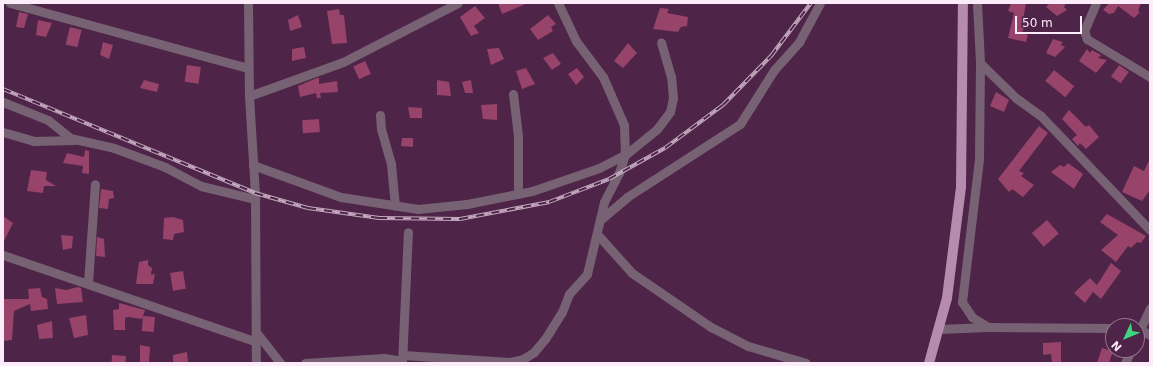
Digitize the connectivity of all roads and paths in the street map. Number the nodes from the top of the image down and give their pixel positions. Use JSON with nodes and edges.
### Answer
{"nodes":[{"id":1,"x":10,"y":3,"type":"edge"},
{"id":2,"x":248,"y":3,"type":"edge"},
{"id":3,"x":458,"y":3,"type":"edge"},
{"id":4,"x":558,"y":3,"type":"edge"},
{"id":5,"x":820,"y":3,"type":"edge"},
{"id":6,"x":963,"y":3,"type":"edge"},
{"id":7,"x":977,"y":3,"type":"edge"},
{"id":8,"x":1096,"y":3,"type":"edge"},
{"id":9,"x":661,"y":42,"type":"dead end"},
{"id":10,"x":980,"y":64,"type":"junction"},
{"id":11,"x":248,"y":68,"type":"junction"},
{"id":12,"x":1150,"y":77,"type":"edge"},
{"id":13,"x":513,"y":94,"type":"dead end"},
{"id":14,"x":249,"y":96,"type":"junction"},
{"id":15,"x":3,"y":102,"type":"edge"},
{"id":16,"x":380,"y":115,"type":"dead end"},
{"id":17,"x":3,"y":132,"type":"edge"},
{"id":18,"x":76,"y":140,"type":"junction"},
{"id":19,"x":625,"y":155,"type":"junction"},
{"id":20,"x":253,"y":165,"type":"junction"},
{"id":21,"x":95,"y":184,"type":"dead end"},
{"id":22,"x":518,"y":194,"type":"junction"},
{"id":23,"x":255,"y":199,"type":"junction"},
{"id":24,"x":396,"y":206,"type":"junction"},
{"id":25,"x":600,"y":220,"type":"junction"},
{"id":26,"x":1150,"y":230,"type":"edge"},
{"id":27,"x":408,"y":232,"type":"dead end"},
{"id":28,"x":597,"y":234,"type":"junction"},
{"id":29,"x":3,"y":255,"type":"edge"},
{"id":30,"x":88,"y":283,"type":"junction"},
{"id":31,"x":1150,"y":308,"type":"edge"},
{"id":32,"x":1145,"y":318,"type":"edge"},
{"id":33,"x":988,"y":327,"type":"junction"},
{"id":34,"x":1105,"y":328,"type":"edge"},
{"id":35,"x":938,"y":329,"type":"junction"},
{"id":36,"x":256,"y":332,"type":"junction"},
{"id":37,"x":257,"y":342,"type":"junction"},
{"id":38,"x":402,"y":360,"type":"edge"},
{"id":39,"x":256,"y":363,"type":"edge"},
{"id":40,"x":280,"y":363,"type":"edge"},
{"id":41,"x":305,"y":363,"type":"edge"},
{"id":42,"x":806,"y":363,"type":"edge"},
{"id":43,"x":929,"y":363,"type":"edge"}],
"edges":[{"from":1,"to":11,"type":"street"},
{"from":2,"to":11,"type":"street"},
{"from":3,"to":14,"type":"street"},
{"from":4,"to":19,"type":"street"},
{"from":5,"to":25,"type":"street"},
{"from":6,"to":35,"type":"main road"},
{"from":7,"to":10,"type":"street"},
{"from":8,"to":12,"type":"street"},
{"from":9,"to":19,"type":"street"},
{"from":10,"to":26,"type":"street"},
{"from":10,"to":33,"type":"street"},
{"from":11,"to":14,"type":"street"},
{"from":13,"to":22,"type":"street"},
{"from":14,"to":20,"type":"street"},
{"from":15,"to":18,"type":"street"},
{"from":16,"to":24,"type":"street"},
{"from":17,"to":18,"type":"street"},
{"from":18,"to":23,"type":"street"},
{"from":19,"to":22,"type":"street"},
{"from":19,"to":25,"type":"street"},
{"from":20,"to":23,"type":"street"},
{"from":20,"to":24,"type":"street"},
{"from":21,"to":30,"type":"street"},
{"from":22,"to":24,"type":"street"},
{"from":23,"to":36,"type":"street"},
{"from":25,"to":28,"type":"street"},
{"from":27,"to":38,"type":"street"},
{"from":28,"to":38,"type":"street"},
{"from":28,"to":42,"type":"street"},
{"from":29,"to":30,"type":"street"},
{"from":30,"to":37,"type":"street"},
{"from":31,"to":32,"type":"street"},
{"from":33,"to":34,"type":"street"},
{"from":33,"to":35,"type":"street"},
{"from":35,"to":43,"type":"main road"},
{"from":36,"to":37,"type":"street"},
{"from":36,"to":40,"type":"street"},
{"from":37,"to":39,"type":"street"},
{"from":38,"to":41,"type":"street"}]}
